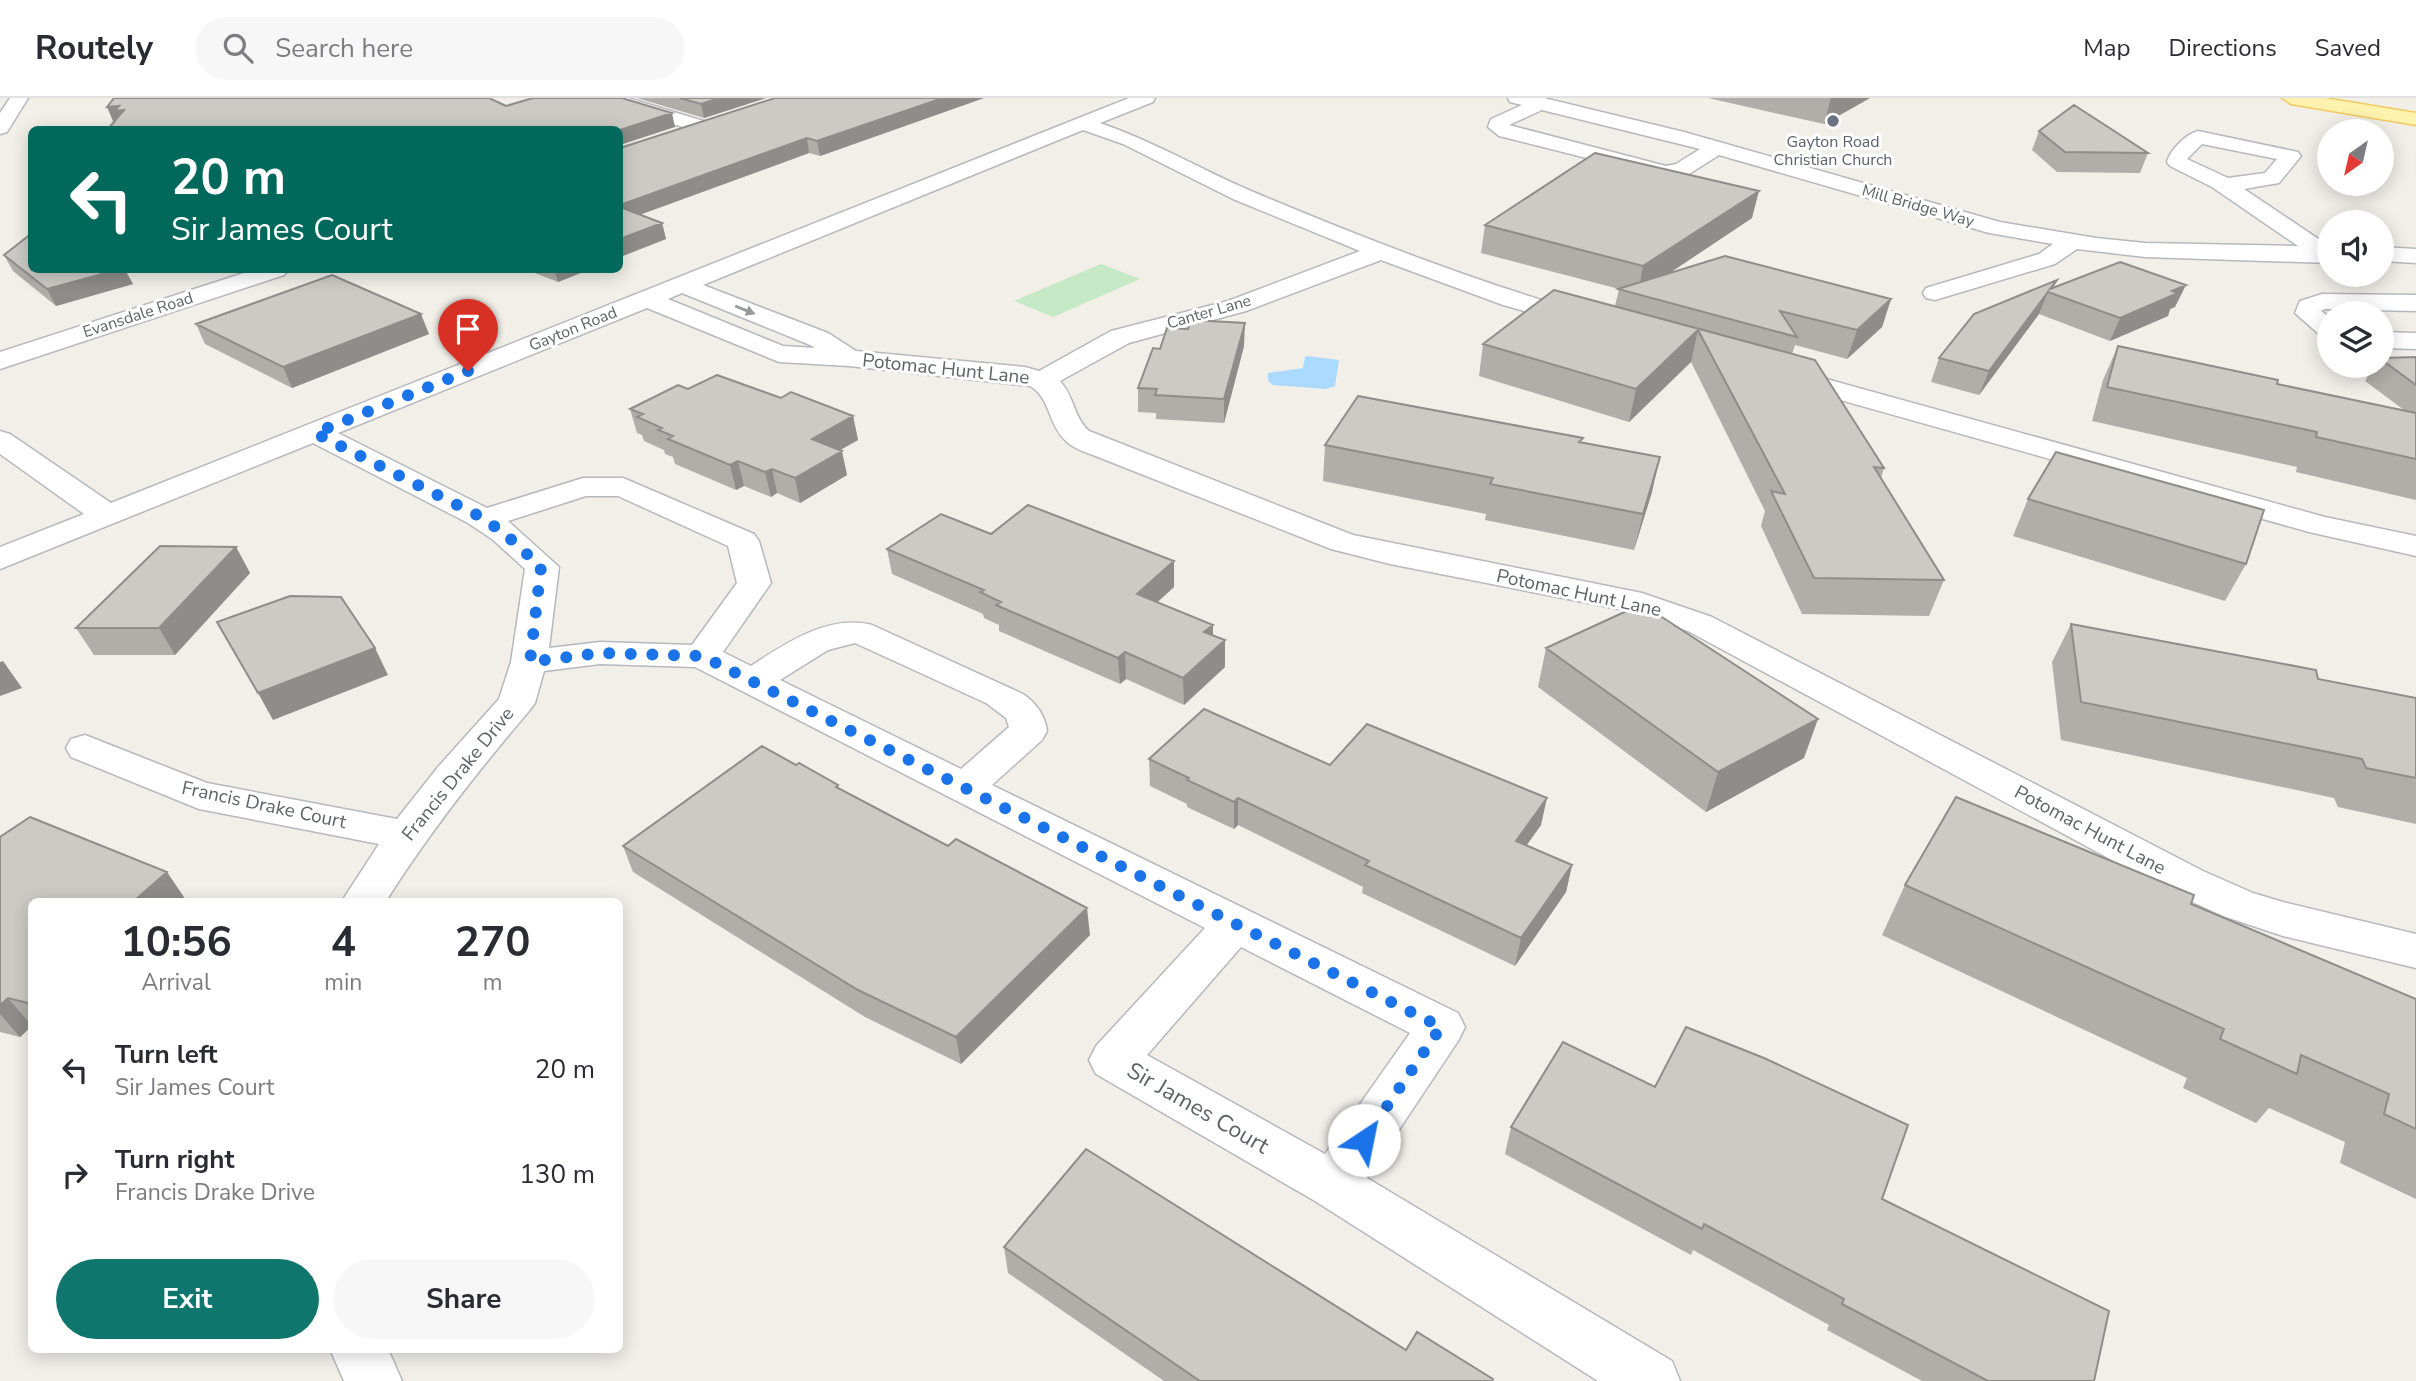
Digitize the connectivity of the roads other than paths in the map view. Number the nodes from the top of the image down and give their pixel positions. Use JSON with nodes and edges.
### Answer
{"nodes":[{"id":1,"x":19,"y":98,"type":"edge"},
{"id":2,"x":608,"y":98,"type":"edge"},
{"id":3,"x":1146,"y":98,"type":"edge"},
{"id":4,"x":1517,"y":98,"type":"edge"},
{"id":5,"x":2291,"y":98,"type":"edge"},
{"id":6,"x":2368,"y":98,"type":"edge"},
{"id":7,"x":1541,"y":103,"type":"junction"},
{"id":8,"x":2416,"y":106,"type":"edge"},
{"id":9,"x":2416,"y":119,"type":"edge"},
{"id":10,"x":1081,"y":123,"type":"junction"},
{"id":11,"x":0,"y":128,"type":"edge"},
{"id":12,"x":667,"y":139,"type":"edge"},
{"id":13,"x":1717,"y":147,"type":"junction"},
{"id":14,"x":2224,"y":185,"type":"dead end"},
{"id":15,"x":2072,"y":242,"type":"junction"},
{"id":16,"x":2317,"y":248,"type":"edge"},
{"id":17,"x":1380,"y":252,"type":"junction"},
{"id":18,"x":2317,"y":255,"type":"edge"},
{"id":19,"x":2394,"y":255,"type":"edge"},
{"id":20,"x":2416,"y":256,"type":"edge"},
{"id":21,"x":267,"y":273,"type":"edge"},
{"id":22,"x":682,"y":285,"type":"junction"},
{"id":23,"x":2369,"y":287,"type":"edge"},
{"id":24,"x":1935,"y":293,"type":"dead end"},
{"id":25,"x":647,"y":299,"type":"junction"},
{"id":26,"x":2388,"y":301,"type":"edge"},
{"id":27,"x":2394,"y":302,"type":"edge"},
{"id":28,"x":2317,"y":303,"type":"edge"},
{"id":29,"x":2416,"y":303,"type":"edge"},
{"id":30,"x":2317,"y":320,"type":"edge"},
{"id":31,"x":1606,"y":326,"type":"edge"},
{"id":32,"x":2394,"y":340,"type":"edge"},
{"id":33,"x":2416,"y":341,"type":"edge"},
{"id":34,"x":849,"y":358,"type":"junction"},
{"id":35,"x":0,"y":361,"type":"edge"},
{"id":36,"x":1754,"y":367,"type":"edge"},
{"id":37,"x":1042,"y":380,"type":"junction"},
{"id":38,"x":315,"y":433,"type":"junction"},
{"id":39,"x":0,"y":440,"type":"edge"},
{"id":40,"x":108,"y":516,"type":"junction"},
{"id":41,"x":484,"y":519,"type":"junction"},
{"id":42,"x":2416,"y":545,"type":"edge"},
{"id":43,"x":0,"y":559,"type":"edge"},
{"id":44,"x":702,"y":656,"type":"junction"},
{"id":45,"x":530,"y":662,"type":"junction"},
{"id":46,"x":752,"y":682,"type":"junction"},
{"id":47,"x":85,"y":748,"type":"dead end"},
{"id":48,"x":964,"y":788,"type":"junction"},
{"id":49,"x":407,"y":835,"type":"junction"},
{"id":50,"x":366,"y":898,"type":"edge"},
{"id":51,"x":1236,"y":923,"type":"junction"},
{"id":52,"x":2416,"y":951,"type":"edge"},
{"id":53,"x":1334,"y":1185,"type":"junction"},
{"id":54,"x":361,"y":1353,"type":"edge"},
{"id":55,"x":373,"y":1381,"type":"edge"},
{"id":56,"x":1651,"y":1381,"type":"edge"}],
"edges":[{"from":1,"to":11,"type":"street"},
{"from":2,"to":12,"type":"street"},
{"from":3,"to":10,"type":"street","name":"Gayton Road"},
{"from":4,"to":7,"type":"street","name":"Mill Bridge Way"},
{"from":5,"to":9,"type":"main road"},
{"from":6,"to":8,"type":"main road"},
{"from":7,"to":13,"type":"street","name":"Mill Bridge Way"},
{"from":7,"to":13,"type":"street"},
{"from":10,"to":17,"type":"street"},
{"from":10,"to":22,"type":"street","name":"Gayton Road"},
{"from":13,"to":15,"type":"street","name":"Mill Bridge Way"},
{"from":14,"to":16,"type":"street"},
{"from":15,"to":18,"type":"street","name":"Mill Bridge Way"},
{"from":15,"to":24,"type":"street"},
{"from":17,"to":31,"type":"street"},
{"from":17,"to":37,"type":"street","name":"Canter Lane"},
{"from":19,"to":20,"type":"street"},
{"from":21,"to":35,"type":"street","name":"Evansdale Road"},
{"from":22,"to":25,"type":"street","name":"Gayton Road"},
{"from":22,"to":34,"type":"street","name":"Potomac Hunt Lane","one_way":true},
{"from":23,"to":26,"type":"street"},
{"from":25,"to":34,"type":"street","name":"Potomac Hunt Lane"},
{"from":25,"to":38,"type":"street","name":"Gayton Road"},
{"from":27,"to":29,"type":"street"},
{"from":28,"to":30,"type":"street"},
{"from":32,"to":33,"type":"street"},
{"from":34,"to":37,"type":"street","name":"Potomac Hunt Lane"},
{"from":36,"to":42,"type":"street"},
{"from":37,"to":52,"type":"street","name":"Potomac Hunt Lane"},
{"from":38,"to":40,"type":"street","name":"Gayton Road"},
{"from":38,"to":41,"type":"street","name":"Francis Drake Drive"},
{"from":39,"to":40,"type":"street"},
{"from":40,"to":43,"type":"street","name":"Gayton Road"},
{"from":41,"to":44,"type":"street"},
{"from":41,"to":45,"type":"street","name":"Francis Drake Drive"},
{"from":44,"to":45,"type":"street"},
{"from":44,"to":46,"type":"street"},
{"from":45,"to":49,"type":"street","name":"Francis Drake Drive"},
{"from":46,"to":48,"type":"street"},
{"from":46,"to":48,"type":"street"},
{"from":47,"to":49,"type":"street","name":"Francis Drake Court"},
{"from":48,"to":51,"type":"street"},
{"from":49,"to":50,"type":"street","name":"Francis Drake Drive"},
{"from":51,"to":53,"type":"street"},
{"from":51,"to":53,"type":"street","name":"Sir James Court"},
{"from":53,"to":56,"type":"street","name":"Sir James Court"},
{"from":54,"to":55,"type":"street"}]}
